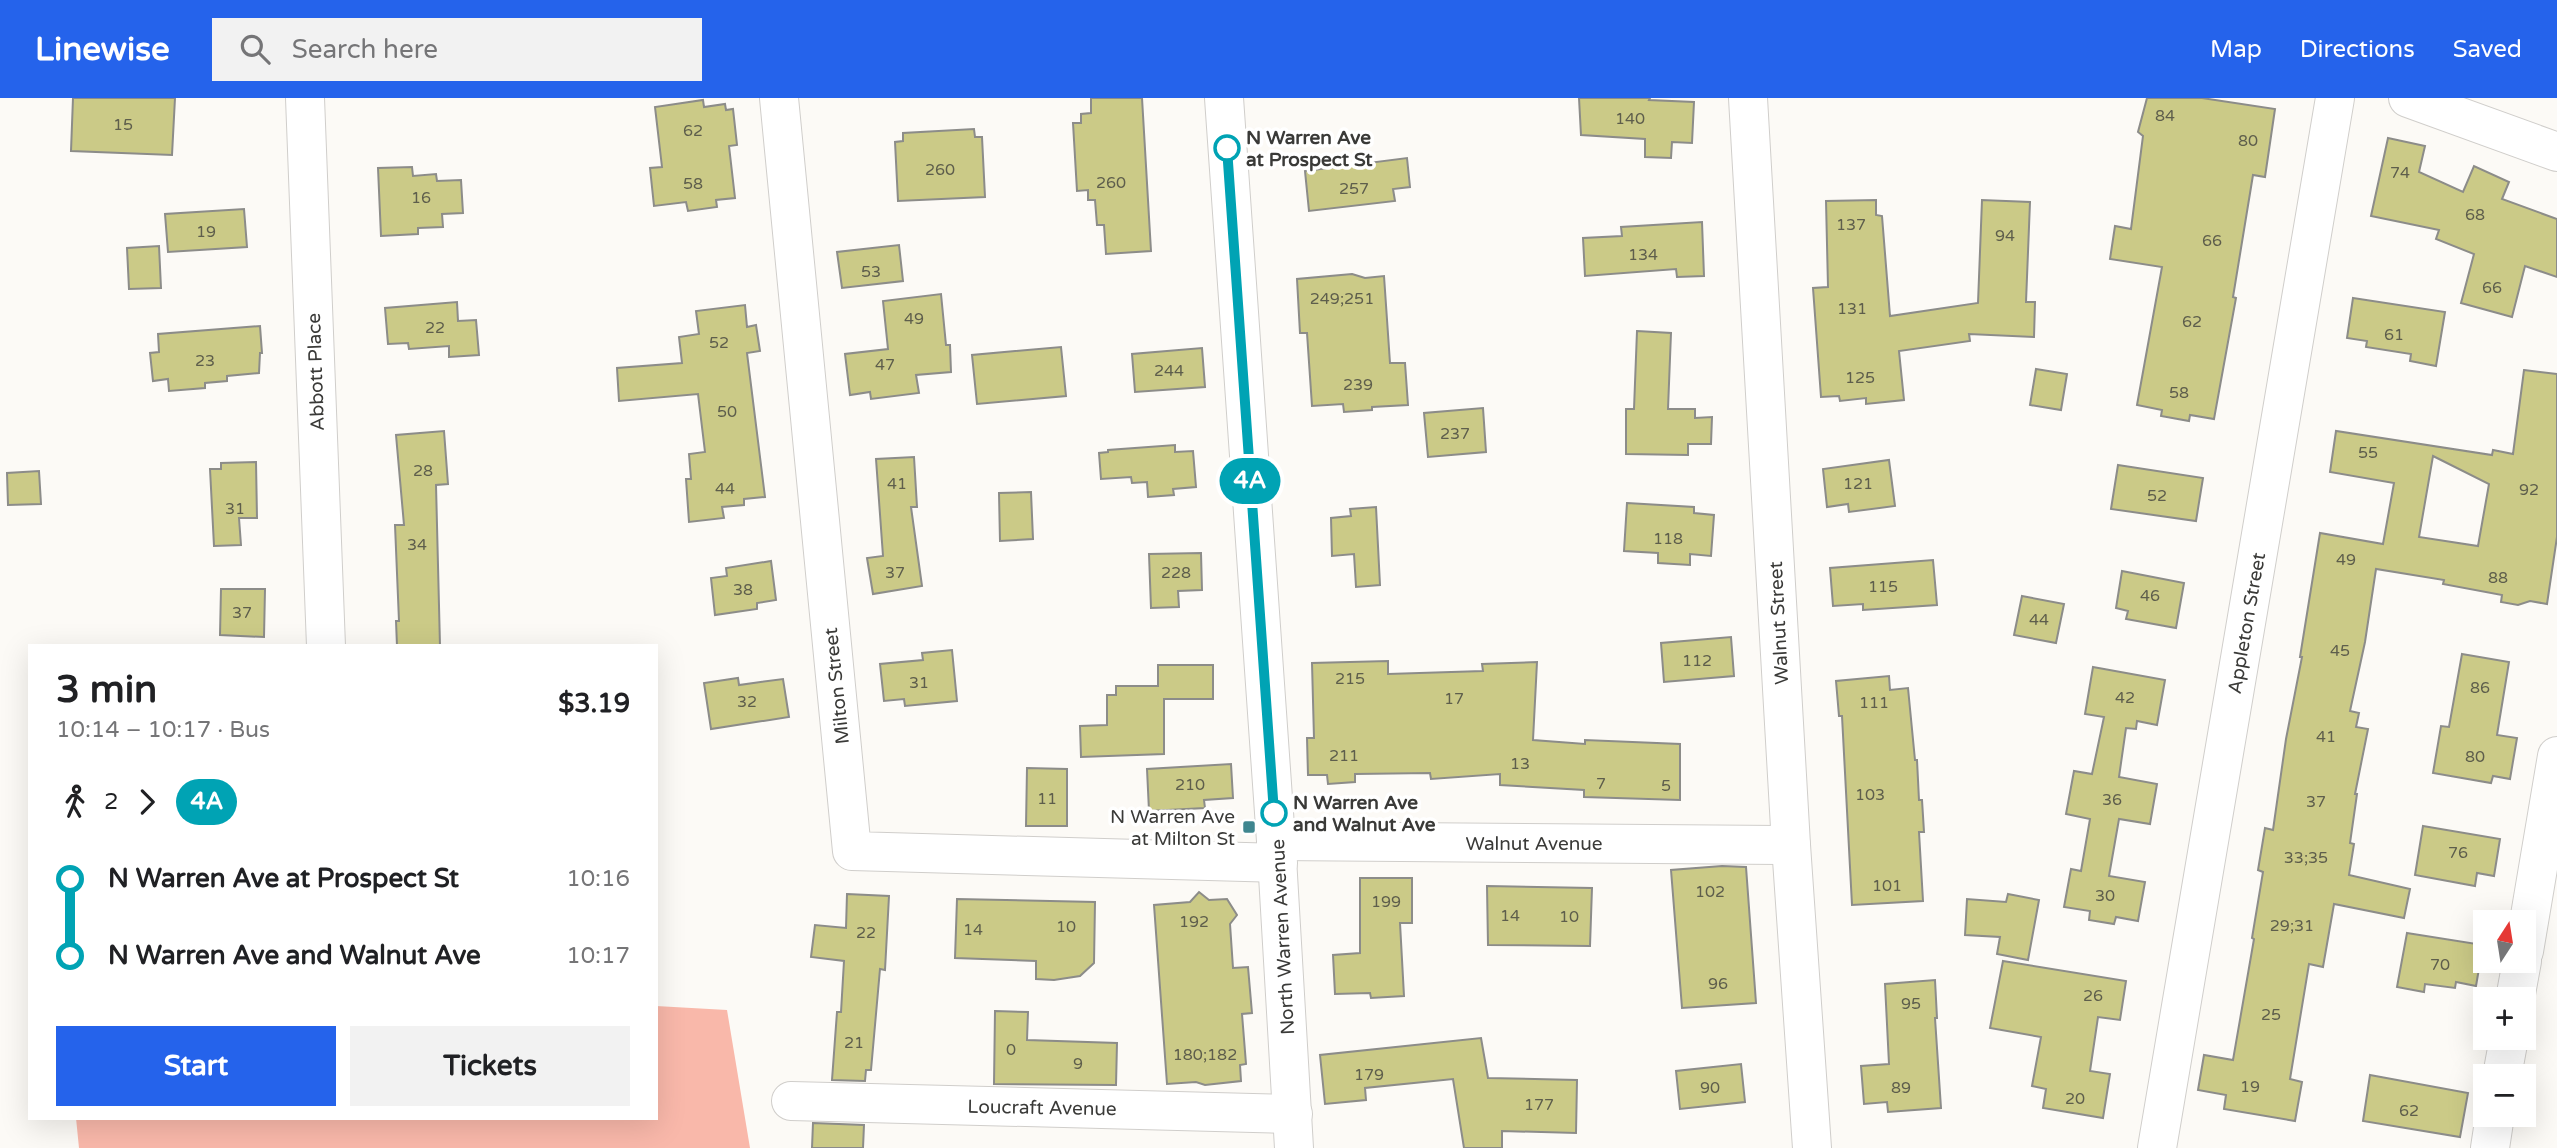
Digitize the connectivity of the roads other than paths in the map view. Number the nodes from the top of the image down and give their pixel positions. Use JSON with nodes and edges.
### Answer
{"nodes":[{"id":1,"x":304,"y":98,"type":"edge"},
{"id":2,"x":779,"y":98,"type":"edge"},
{"id":3,"x":1224,"y":98,"type":"edge"},
{"id":4,"x":1748,"y":98,"type":"edge"},
{"id":5,"x":2335,"y":98,"type":"edge"},
{"id":6,"x":2408,"y":98,"type":"edge"},
{"id":7,"x":2456,"y":107,"type":"edge"},
{"id":8,"x":2557,"y":152,"type":"edge"},
{"id":9,"x":326,"y":644,"type":"edge"},
{"id":10,"x":2557,"y":756,"type":"edge"},
{"id":11,"x":1791,"y":845,"type":"junction"},
{"id":12,"x":1277,"y":852,"type":"junction"},
{"id":13,"x":2531,"y":910,"type":"edge"},
{"id":14,"x":791,"y":1101,"type":"dead end"},
{"id":15,"x":2493,"y":1127,"type":"edge"},
{"id":16,"x":1294,"y":1131,"type":"edge"},
{"id":17,"x":1812,"y":1148,"type":"edge"},
{"id":18,"x":2157,"y":1148,"type":"edge"},
{"id":19,"x":2490,"y":1148,"type":"edge"}],
"edges":[{"from":1,"to":9,"type":"street","name":"Abbott Place"},
{"from":2,"to":12,"type":"street","name":"Milton Street"},
{"from":3,"to":12,"type":"street","name":"North Warren Avenue"},
{"from":4,"to":11,"type":"street","name":"Walnut Street"},
{"from":5,"to":18,"type":"street","name":"Appleton Street"},
{"from":6,"to":7,"type":"street"},
{"from":7,"to":8,"type":"street"},
{"from":10,"to":13,"type":"street"},
{"from":11,"to":12,"type":"street","name":"Walnut Avenue"},
{"from":11,"to":17,"type":"street","name":"Walnut Street"},
{"from":12,"to":16,"type":"street","name":"North Warren Avenue"},
{"from":14,"to":16,"type":"street","name":"Loucraft Avenue"},
{"from":15,"to":19,"type":"street"}]}
